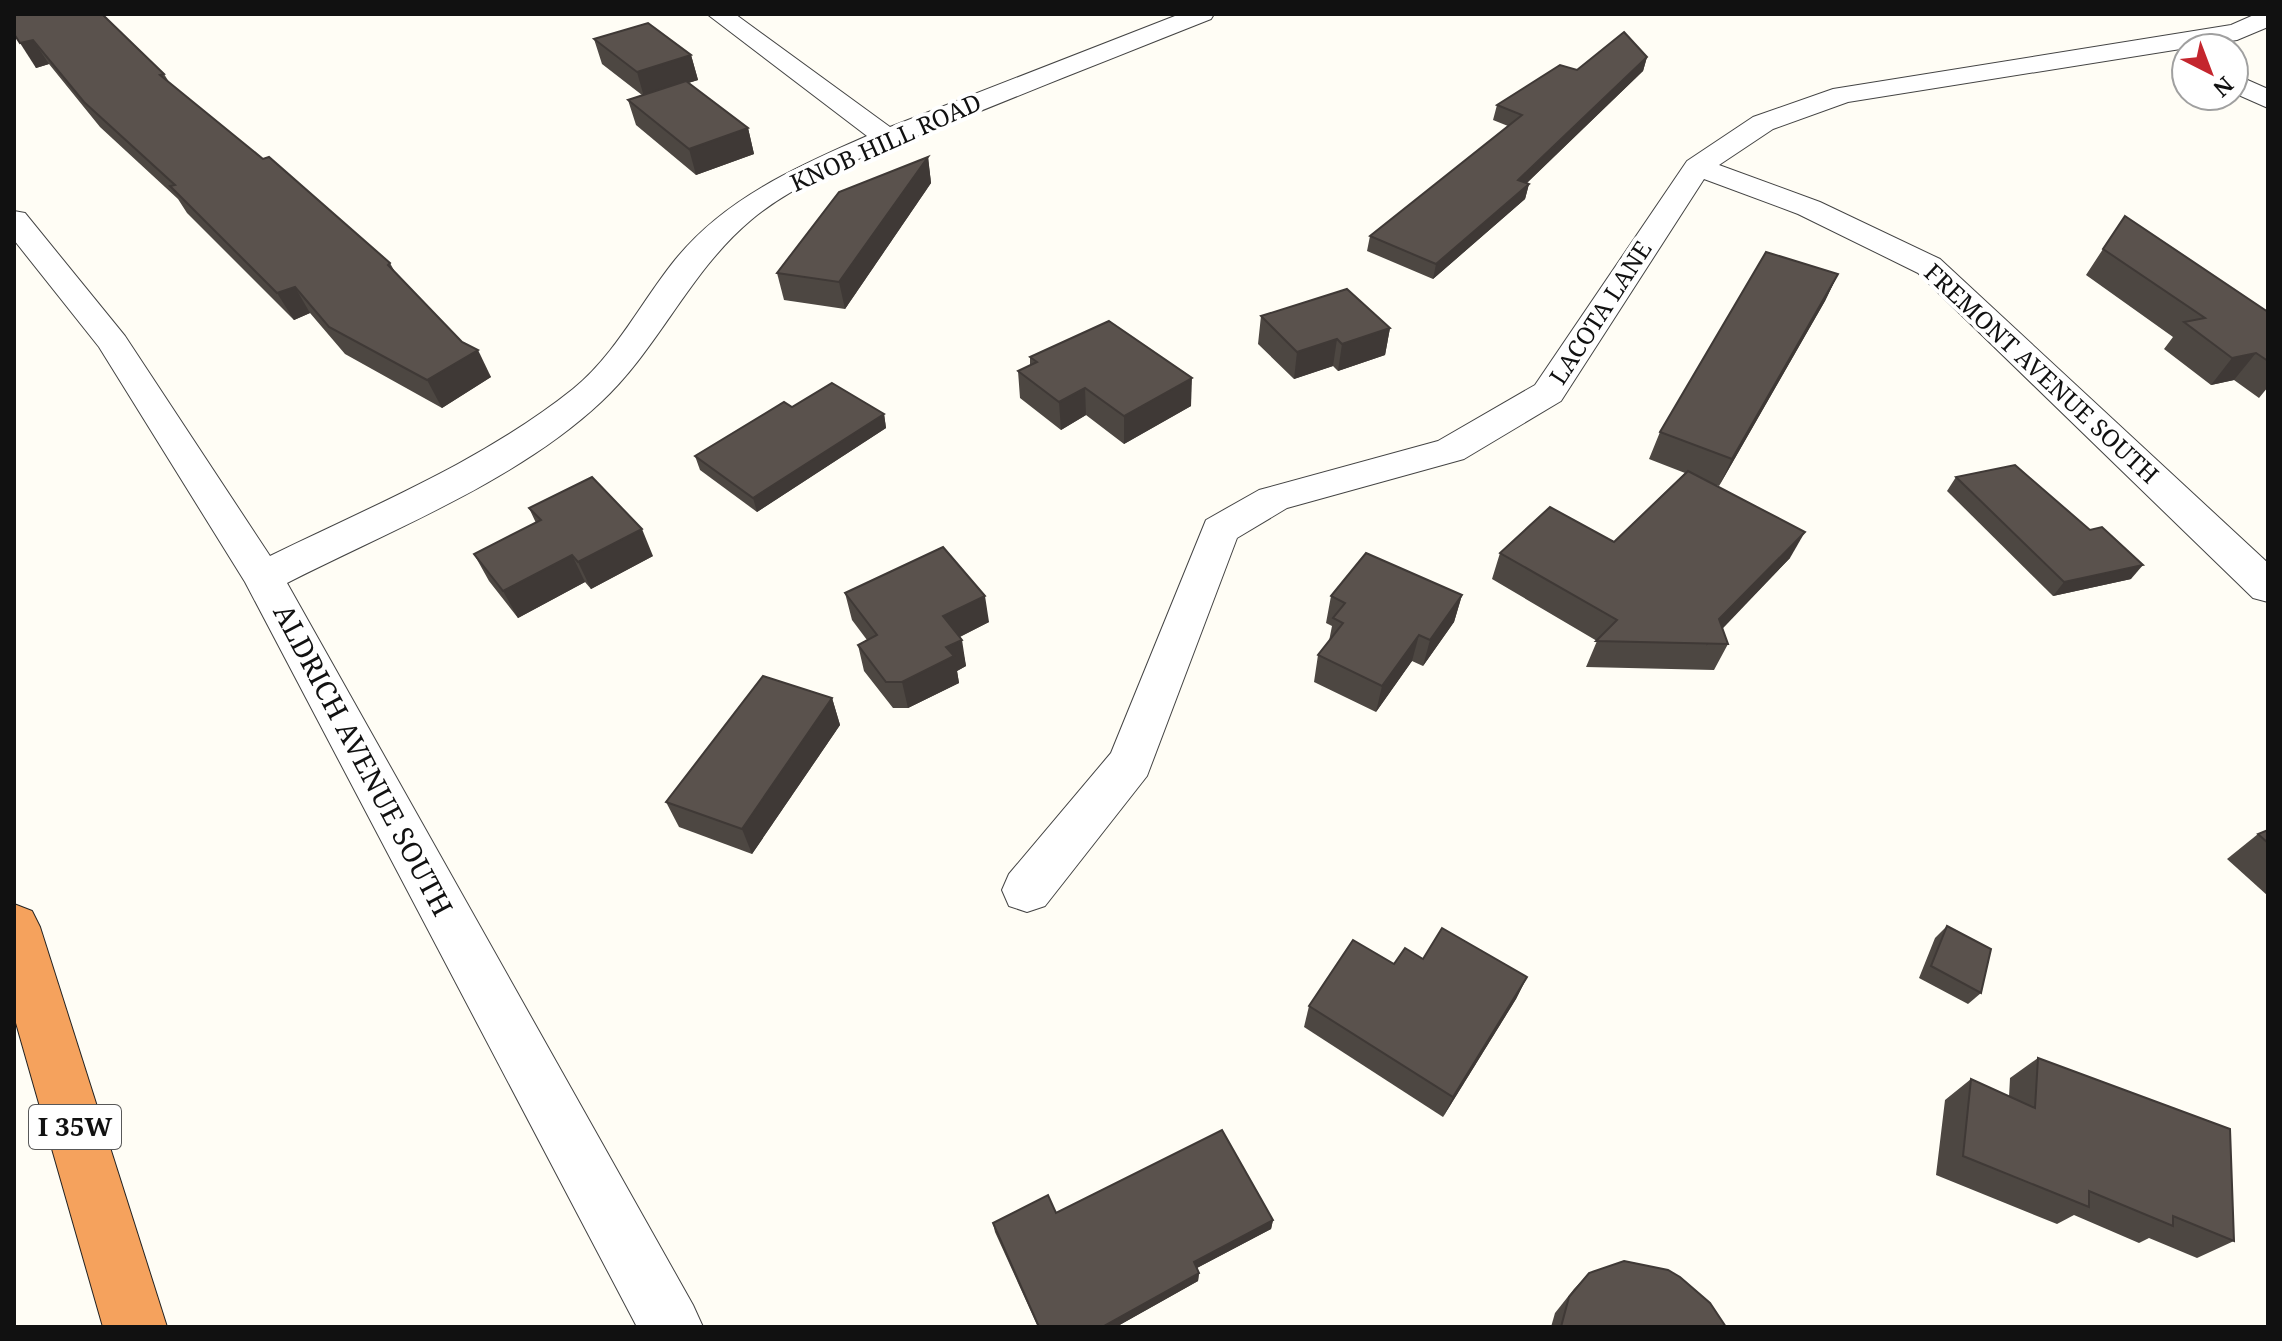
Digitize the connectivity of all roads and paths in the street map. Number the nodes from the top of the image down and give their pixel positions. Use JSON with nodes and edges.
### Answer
{"nodes":[{"id":1,"x":719,"y":14,"type":"edge"},
{"id":2,"x":1202,"y":14,"type":"edge"},
{"id":3,"x":2268,"y":18,"type":"edge"},
{"id":4,"x":2237,"y":32,"type":"edge"},
{"id":5,"x":2170,"y":51,"type":"edge"},
{"id":6,"x":2250,"y":90,"type":"edge"},
{"id":7,"x":2268,"y":100,"type":"edge"},
{"id":8,"x":887,"y":138,"type":"junction"},
{"id":9,"x":1697,"y":167,"type":"junction"},
{"id":10,"x":14,"y":220,"type":"edge"},
{"id":11,"x":263,"y":577,"type":"junction"},
{"id":12,"x":2268,"y":587,"type":"edge"},
{"id":13,"x":1027,"y":890,"type":"dead end"},
{"id":14,"x":14,"y":927,"type":"edge"},
{"id":15,"x":135,"y":1327,"type":"edge"},
{"id":16,"x":671,"y":1327,"type":"edge"}],
"edges":[{"from":1,"to":8,"type":"street"},
{"from":2,"to":8,"type":"street","name":"KNOB HILL ROAD"},
{"from":3,"to":4,"type":"street","name":"LACOTA LANE"},
{"from":5,"to":9,"type":"street","name":"LACOTA LANE"},
{"from":6,"to":7,"type":"street"},
{"from":8,"to":11,"type":"street","name":"KNOB HILL ROAD"},
{"from":9,"to":12,"type":"street","name":"FREMONT AVENUE SOUTH"},
{"from":9,"to":13,"type":"street","name":"LACOTA LANE"},
{"from":10,"to":11,"type":"street","name":"ALDRICH AVENUE SOUTH"},
{"from":11,"to":16,"type":"street","name":"ALDRICH AVENUE SOUTH"},
{"from":14,"to":15,"type":"highway","number":"I 35W"}]}
